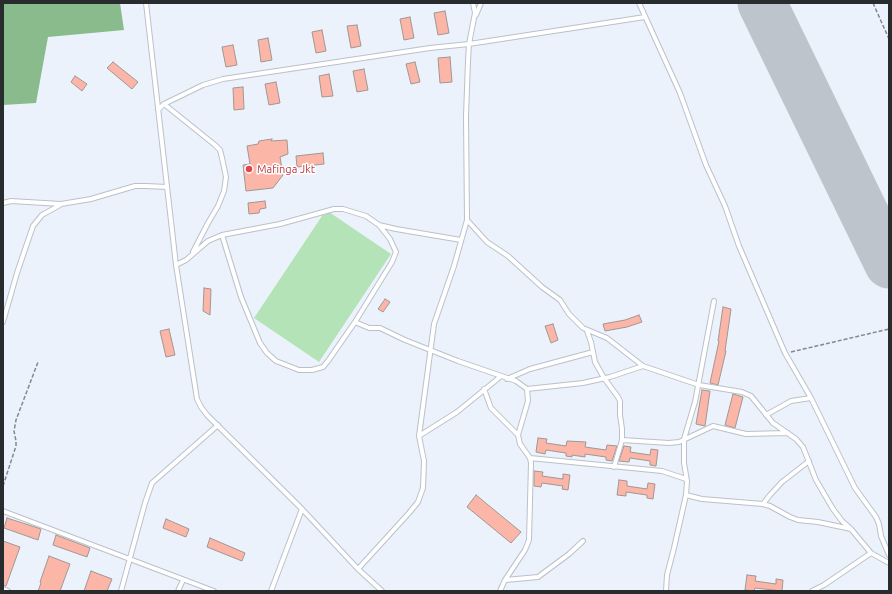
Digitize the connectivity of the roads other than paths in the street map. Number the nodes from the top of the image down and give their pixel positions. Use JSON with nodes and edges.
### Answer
{"nodes":[{"id":1,"x":146,"y":3,"type":"edge"},
{"id":2,"x":473,"y":3,"type":"edge"},
{"id":3,"x":481,"y":3,"type":"edge"},
{"id":4,"x":639,"y":3,"type":"edge"},
{"id":5,"x":645,"y":17,"type":"junction"},
{"id":6,"x":474,"y":21,"type":"junction"},
{"id":7,"x":469,"y":44,"type":"junction"},
{"id":8,"x":164,"y":104,"type":"junction"},
{"id":9,"x":158,"y":110,"type":"junction"},
{"id":10,"x":168,"y":187,"type":"junction"},
{"id":11,"x":3,"y":203,"type":"edge"},
{"id":12,"x":61,"y":204,"type":"junction"},
{"id":13,"x":467,"y":220,"type":"junction"},
{"id":14,"x":378,"y":224,"type":"junction"},
{"id":15,"x":222,"y":235,"type":"junction"},
{"id":16,"x":461,"y":240,"type":"junction"},
{"id":17,"x":192,"y":254,"type":"junction"},
{"id":18,"x":176,"y":265,"type":"junction"},
{"id":19,"x":714,"y":301,"type":"dead end"},
{"id":20,"x":3,"y":322,"type":"edge"},
{"id":21,"x":355,"y":322,"type":"junction"},
{"id":22,"x":587,"y":331,"type":"junction"},
{"id":23,"x":430,"y":350,"type":"junction"},
{"id":24,"x":593,"y":352,"type":"junction"},
{"id":25,"x":643,"y":366,"type":"junction"},
{"id":26,"x":500,"y":376,"type":"junction"},
{"id":27,"x":604,"y":378,"type":"junction"},
{"id":28,"x":507,"y":379,"type":"junction"},
{"id":29,"x":699,"y":385,"type":"junction"},
{"id":30,"x":484,"y":388,"type":"junction"},
{"id":31,"x":527,"y":389,"type":"junction"},
{"id":32,"x":811,"y":398,"type":"junction"},
{"id":33,"x":766,"y":415,"type":"junction"},
{"id":34,"x":218,"y":425,"type":"junction"},
{"id":35,"x":788,"y":433,"type":"junction"},
{"id":36,"x":518,"y":435,"type":"junction"},
{"id":37,"x":419,"y":436,"type":"junction"},
{"id":38,"x":622,"y":440,"type":"junction"},
{"id":39,"x":684,"y":440,"type":"junction"},
{"id":40,"x":530,"y":458,"type":"junction"},
{"id":41,"x":809,"y":461,"type":"junction"},
{"id":42,"x":614,"y":467,"type":"junction"},
{"id":43,"x":686,"y":479,"type":"junction"},
{"id":44,"x":686,"y":495,"type":"junction"},
{"id":45,"x":763,"y":504,"type":"junction"},
{"id":46,"x":302,"y":509,"type":"junction"},
{"id":47,"x":3,"y":510,"type":"edge"},
{"id":48,"x":851,"y":529,"type":"junction"},
{"id":49,"x":583,"y":541,"type":"dead end"},
{"id":50,"x":871,"y":553,"type":"junction"},
{"id":51,"x":889,"y":555,"type":"edge"},
{"id":52,"x":130,"y":559,"type":"junction"},
{"id":53,"x":889,"y":563,"type":"edge"},
{"id":54,"x":358,"y":569,"type":"junction"},
{"id":55,"x":183,"y":580,"type":"junction"},
{"id":56,"x":505,"y":580,"type":"junction"},
{"id":57,"x":3,"y":589,"type":"edge"},
{"id":58,"x":8,"y":591,"type":"edge"},
{"id":59,"x":121,"y":591,"type":"edge"},
{"id":60,"x":178,"y":591,"type":"edge"},
{"id":61,"x":214,"y":591,"type":"edge"},
{"id":62,"x":271,"y":591,"type":"edge"},
{"id":63,"x":382,"y":591,"type":"edge"},
{"id":64,"x":500,"y":591,"type":"edge"},
{"id":65,"x":666,"y":591,"type":"edge"},
{"id":66,"x":812,"y":591,"type":"edge"}],
"edges":[{"from":1,"to":9,"type":"lane"},
{"from":2,"to":6,"type":"lane"},
{"from":3,"to":6,"type":"lane"},
{"from":4,"to":5,"type":"lane"},
{"from":5,"to":7,"type":"lane"},
{"from":5,"to":32,"type":"lane"},
{"from":6,"to":7,"type":"lane"},
{"from":7,"to":8,"type":"lane"},
{"from":7,"to":13,"type":"lane"},
{"from":8,"to":9,"type":"lane"},
{"from":8,"to":17,"type":"lane"},
{"from":9,"to":10,"type":"lane"},
{"from":10,"to":12,"type":"lane"},
{"from":10,"to":18,"type":"lane"},
{"from":11,"to":12,"type":"lane"},
{"from":12,"to":20,"type":"lane"},
{"from":13,"to":16,"type":"lane"},
{"from":13,"to":22,"type":"lane"},
{"from":14,"to":15,"type":"lane"},
{"from":14,"to":16,"type":"lane"},
{"from":14,"to":21,"type":"lane"},
{"from":15,"to":17,"type":"lane"},
{"from":15,"to":21,"type":"lane"},
{"from":16,"to":23,"type":"lane"},
{"from":17,"to":18,"type":"lane"},
{"from":18,"to":34,"type":"lane"},
{"from":19,"to":29,"type":"lane"},
{"from":21,"to":23,"type":"lane"},
{"from":22,"to":24,"type":"lane"},
{"from":22,"to":25,"type":"lane"},
{"from":23,"to":26,"type":"lane"},
{"from":23,"to":37,"type":"lane"},
{"from":24,"to":27,"type":"lane"},
{"from":24,"to":28,"type":"lane"},
{"from":25,"to":27,"type":"lane"},
{"from":25,"to":29,"type":"lane"},
{"from":26,"to":28,"type":"lane"},
{"from":26,"to":30,"type":"lane"},
{"from":27,"to":31,"type":"lane"},
{"from":27,"to":38,"type":"lane"},
{"from":28,"to":31,"type":"lane"},
{"from":29,"to":33,"type":"lane"},
{"from":29,"to":39,"type":"lane"},
{"from":30,"to":36,"type":"lane"},
{"from":30,"to":37,"type":"lane"},
{"from":31,"to":36,"type":"lane"},
{"from":32,"to":33,"type":"lane"},
{"from":32,"to":51,"type":"lane"},
{"from":33,"to":35,"type":"lane"},
{"from":34,"to":46,"type":"lane"},
{"from":34,"to":52,"type":"lane"},
{"from":35,"to":39,"type":"lane"},
{"from":35,"to":41,"type":"lane"},
{"from":36,"to":40,"type":"lane"},
{"from":37,"to":54,"type":"lane"},
{"from":38,"to":39,"type":"lane"},
{"from":38,"to":42,"type":"lane"},
{"from":39,"to":43,"type":"lane"},
{"from":40,"to":42,"type":"lane"},
{"from":40,"to":56,"type":"lane"},
{"from":41,"to":45,"type":"lane"},
{"from":41,"to":48,"type":"lane"},
{"from":42,"to":43,"type":"lane"},
{"from":43,"to":44,"type":"lane"},
{"from":44,"to":45,"type":"lane"},
{"from":44,"to":65,"type":"lane"},
{"from":45,"to":48,"type":"lane"},
{"from":46,"to":54,"type":"lane"},
{"from":46,"to":62,"type":"lane"},
{"from":47,"to":52,"type":"lane"},
{"from":48,"to":50,"type":"lane"},
{"from":49,"to":56,"type":"lane"},
{"from":50,"to":53,"type":"lane"},
{"from":50,"to":66,"type":"lane"},
{"from":52,"to":55,"type":"lane"},
{"from":52,"to":59,"type":"lane"},
{"from":54,"to":63,"type":"lane"},
{"from":55,"to":60,"type":"lane"},
{"from":55,"to":61,"type":"lane"},
{"from":56,"to":64,"type":"lane"},
{"from":57,"to":58,"type":"lane"}]}
